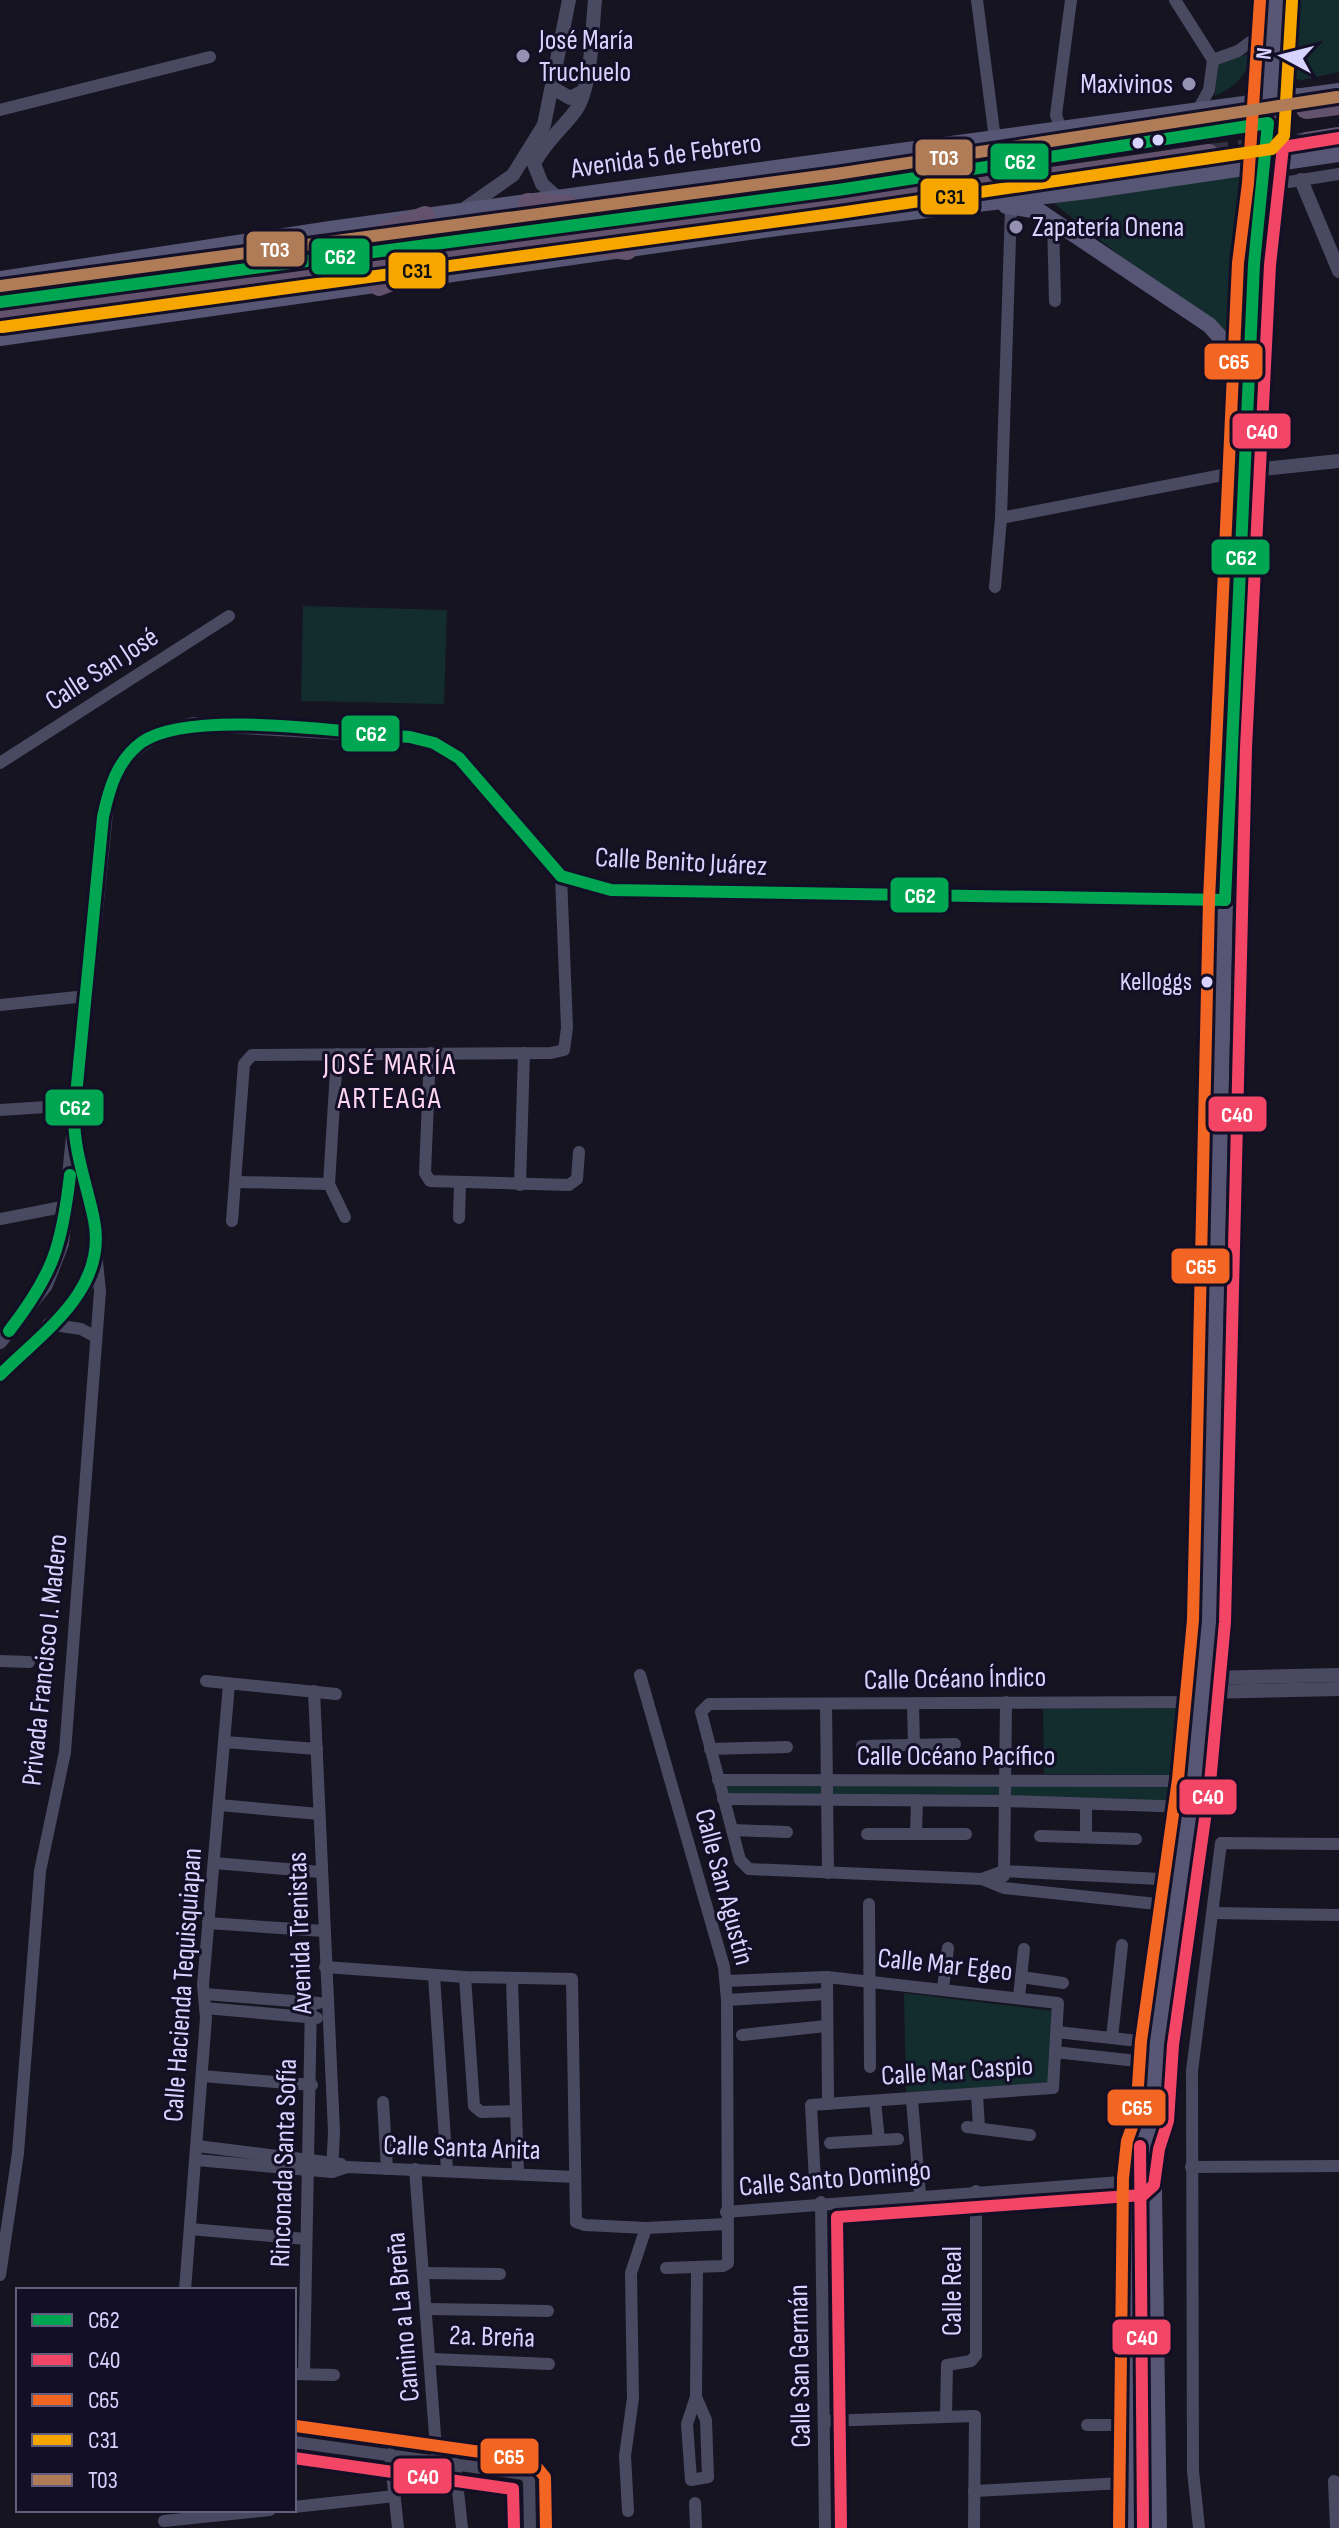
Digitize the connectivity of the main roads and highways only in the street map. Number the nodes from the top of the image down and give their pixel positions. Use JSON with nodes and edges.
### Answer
{"nodes":[{"id":1,"x":1265,"y":0,"type":"edge"},
{"id":2,"x":1276,"y":0,"type":"edge"},
{"id":3,"x":1339,"y":91,"type":"edge"},
{"id":4,"x":1263,"y":102,"type":"junction"},
{"id":5,"x":1302,"y":103,"type":"junction"},
{"id":6,"x":1339,"y":105,"type":"edge"},
{"id":7,"x":1198,"y":115,"type":"junction"},
{"id":8,"x":1339,"y":137,"type":"edge"},
{"id":9,"x":1303,"y":151,"type":"junction"},
{"id":10,"x":1209,"y":154,"type":"tunnel mouth"},
{"id":11,"x":1339,"y":154,"type":"edge"},
{"id":12,"x":865,"y":157,"type":"junction"},
{"id":13,"x":944,"y":162,"type":"junction"},
{"id":14,"x":1259,"y":165,"type":"junction"},
{"id":15,"x":528,"y":203,"type":"junction"},
{"id":16,"x":988,"y":203,"type":"junction"},
{"id":17,"x":612,"y":208,"type":"junction"},
{"id":18,"x":835,"y":208,"type":"junction"},
{"id":19,"x":425,"y":216,"type":"junction"},
{"id":20,"x":785,"y":227,"type":"junction"},
{"id":21,"x":328,"y":239,"type":"junction"},
{"id":22,"x":567,"y":243,"type":"junction"},
{"id":23,"x":350,"y":245,"type":"junction"},
{"id":24,"x":627,"y":250,"type":"junction"},
{"id":25,"x":453,"y":259,"type":"junction"},
{"id":26,"x":0,"y":279,"type":"edge"},
{"id":27,"x":323,"y":286,"type":"junction"},
{"id":28,"x":379,"y":286,"type":"junction"},
{"id":29,"x":0,"y":293,"type":"edge"},
{"id":30,"x":0,"y":319,"type":"edge"},
{"id":31,"x":0,"y":338,"type":"edge"},
{"id":32,"x":1248,"y":382,"type":"junction"},
{"id":33,"x":1148,"y":2180,"type":"junction"},
{"id":34,"x":1135,"y":2528,"type":"edge"},
{"id":35,"x":1159,"y":2528,"type":"edge"}],
"edges":[{"from":1,"to":4,"type":"main road"},
{"from":2,"to":4,"type":"main road"},
{"from":3,"to":5,"type":"main road","name":"Avenida 5 de Febrero"},
{"from":4,"to":5,"type":"main road","name":"Avenida 5 de Febrero"},
{"from":4,"to":7,"type":"main road","name":"Avenida 5 de Febrero"},
{"from":4,"to":14,"type":"main road"},
{"from":5,"to":6,"type":"highway","name":"Avenida 5 de Febrero"},
{"from":5,"to":9,"type":"main road"},
{"from":7,"to":12,"type":"main road","name":"Avenida 5 de Febrero"},
{"from":7,"to":13,"type":"highway","name":"Avenida 5 de Febrero"},
{"from":8,"to":9,"type":"highway"},
{"from":9,"to":11,"type":"main road"},
{"from":9,"to":14,"type":"main road"},
{"from":10,"to":18,"type":"highway"},
{"from":12,"to":13,"type":"highway"},
{"from":12,"to":15,"type":"main road","name":"Avenida 5 de Febrero"},
{"from":13,"to":17,"type":"highway","name":"Avenida 5 de Febrero"},
{"from":14,"to":16,"type":"main road"},
{"from":14,"to":32,"type":"main road"},
{"from":15,"to":17,"type":"highway"},
{"from":15,"to":19,"type":"main road","name":"Avenida 5 de Febrero"},
{"from":16,"to":20,"type":"main road"},
{"from":16,"to":32,"type":"main road"},
{"from":17,"to":23,"type":"highway","name":"Avenida 5 de Febrero"},
{"from":18,"to":20,"type":"highway"},
{"from":18,"to":22,"type":"highway"},
{"from":19,"to":21,"type":"main road","name":"Avenida 5 de Febrero"},
{"from":19,"to":23,"type":"highway"},
{"from":20,"to":24,"type":"main road"},
{"from":21,"to":23,"type":"highway","name":"Avenida 5 de Febrero"},
{"from":21,"to":26,"type":"main road","name":"Avenida 5 de Febrero"},
{"from":21,"to":29,"type":"highway","name":"Avenida 5 de Febrero"},
{"from":22,"to":24,"type":"highway"},
{"from":22,"to":25,"type":"highway"},
{"from":24,"to":28,"type":"main road"},
{"from":25,"to":27,"type":"highway"},
{"from":25,"to":28,"type":"highway"},
{"from":27,"to":28,"type":"main road"},
{"from":27,"to":30,"type":"highway"},
{"from":27,"to":31,"type":"main road"},
{"from":32,"to":33,"type":"main road"},
{"from":33,"to":34,"type":"main road"},
{"from":33,"to":35,"type":"main road"}]}
